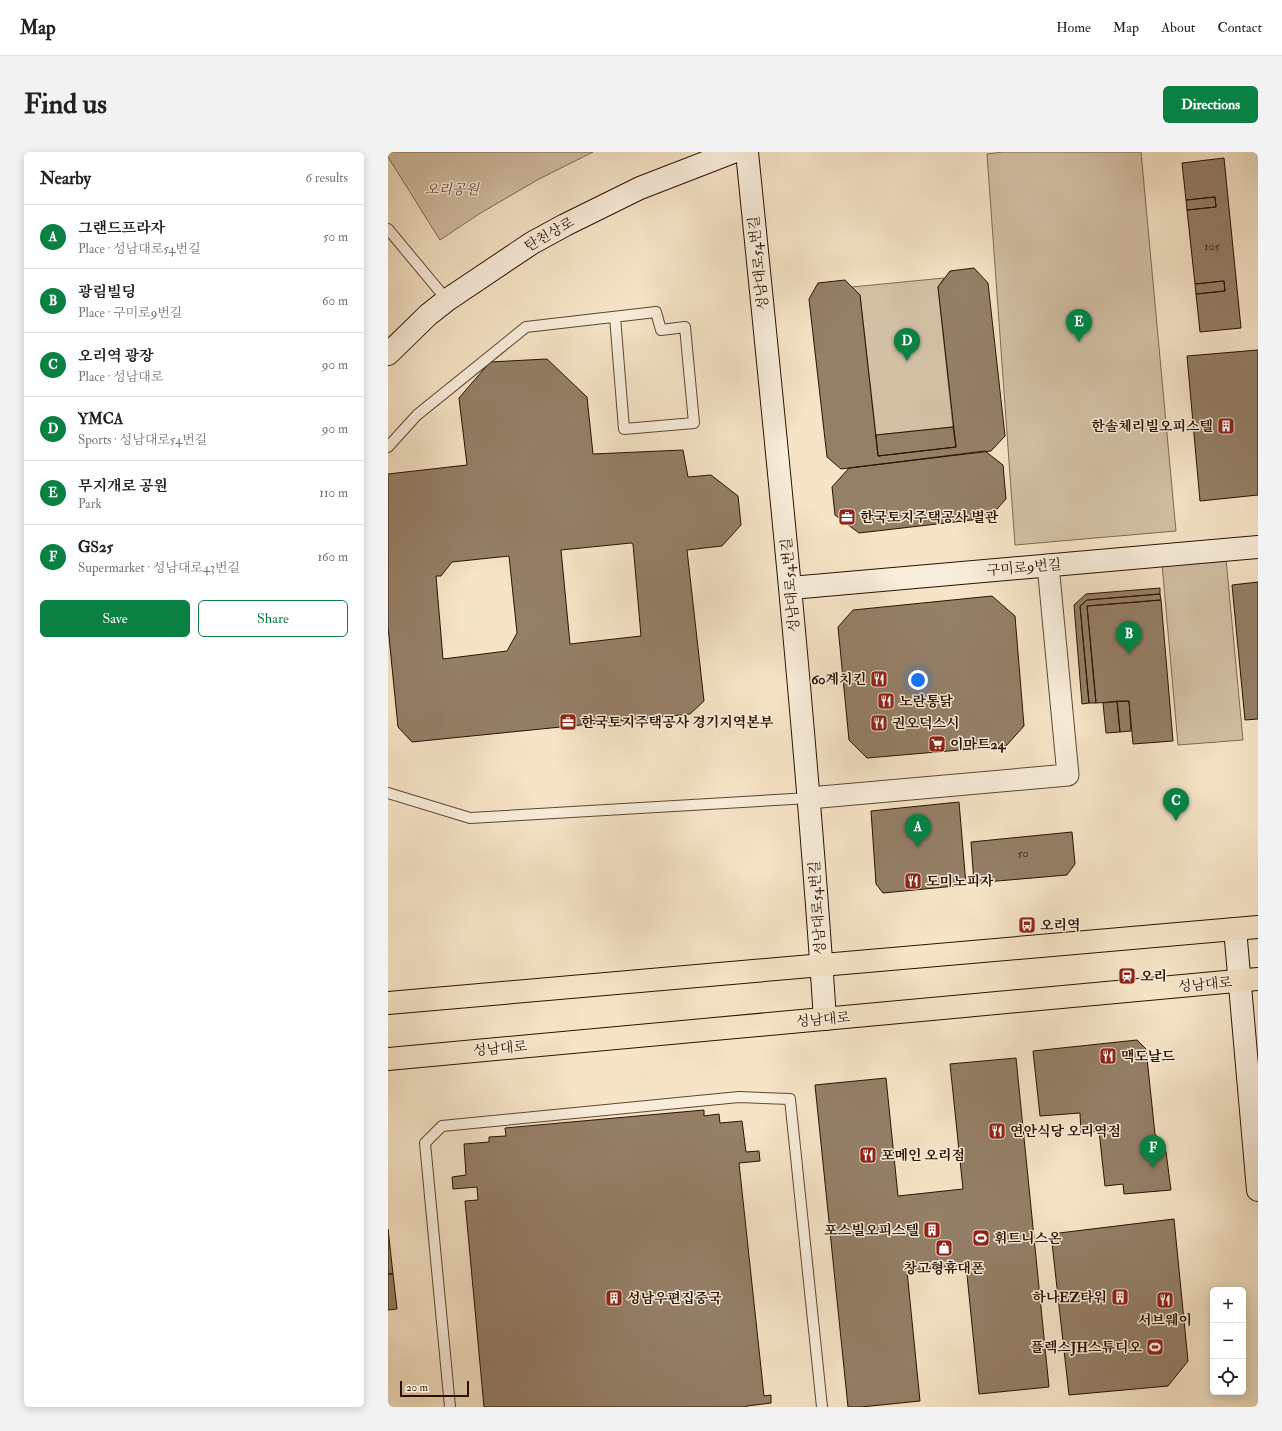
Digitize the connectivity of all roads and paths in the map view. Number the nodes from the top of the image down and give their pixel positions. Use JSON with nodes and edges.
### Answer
{"nodes":[{"id":1,"x":733,"y":152,"type":"edge"},
{"id":2,"x":747,"y":152,"type":"edge"},
{"id":3,"x":388,"y":229,"type":"edge"},
{"id":4,"x":447,"y":300,"type":"junction"},
{"id":5,"x":614,"y":317,"type":"junction"},
{"id":6,"x":388,"y":354,"type":"edge"},
{"id":7,"x":388,"y":447,"type":"edge"},
{"id":8,"x":1258,"y":547,"type":"edge"},
{"id":9,"x":1048,"y":565,"type":"junction"},
{"id":10,"x":791,"y":588,"type":"junction"},
{"id":11,"x":388,"y":793,"type":"edge"},
{"id":12,"x":809,"y":798,"type":"junction"},
{"id":13,"x":1258,"y":927,"type":"edge"},
{"id":14,"x":1235,"y":929,"type":"junction"},
{"id":15,"x":822,"y":965,"type":"junction"},
{"id":16,"x":1249,"y":980,"type":"edge"},
{"id":17,"x":388,"y":1003,"type":"edge"},
{"id":18,"x":825,"y":1019,"type":"junction"},
{"id":19,"x":388,"y":1059,"type":"edge"},
{"id":20,"x":1258,"y":1190,"type":"edge"},
{"id":21,"x":450,"y":1407,"type":"edge"},
{"id":22,"x":822,"y":1407,"type":"edge"}],
"edges":[{"from":1,"to":4,"type":"street","name":"탄천상로"},
{"from":2,"to":10,"type":"street","name":"성남대로54번길"},
{"from":3,"to":4,"type":"lane"},
{"from":4,"to":6,"type":"street","name":"탄천상로"},
{"from":5,"to":5,"type":"lane"},
{"from":5,"to":7,"type":"lane"},
{"from":8,"to":9,"type":"street","name":"구미로9번길"},
{"from":9,"to":10,"type":"street","name":"구미로9번길"},
{"from":9,"to":12,"type":"street"},
{"from":10,"to":12,"type":"street","name":"성남대로54번길"},
{"from":11,"to":12,"type":"lane"},
{"from":12,"to":15,"type":"street","name":"성남대로54번길"},
{"from":13,"to":14,"type":"main road"},
{"from":14,"to":15,"type":"main road"},
{"from":14,"to":16,"type":"street"},
{"from":15,"to":17,"type":"main road"},
{"from":15,"to":18,"type":"street","name":"성남대로54번길"},
{"from":16,"to":18,"type":"main road","name":"성남대로"},
{"from":16,"to":20,"type":"street"},
{"from":18,"to":19,"type":"main road","name":"성남대로"},
{"from":21,"to":22,"type":"lane"}]}
